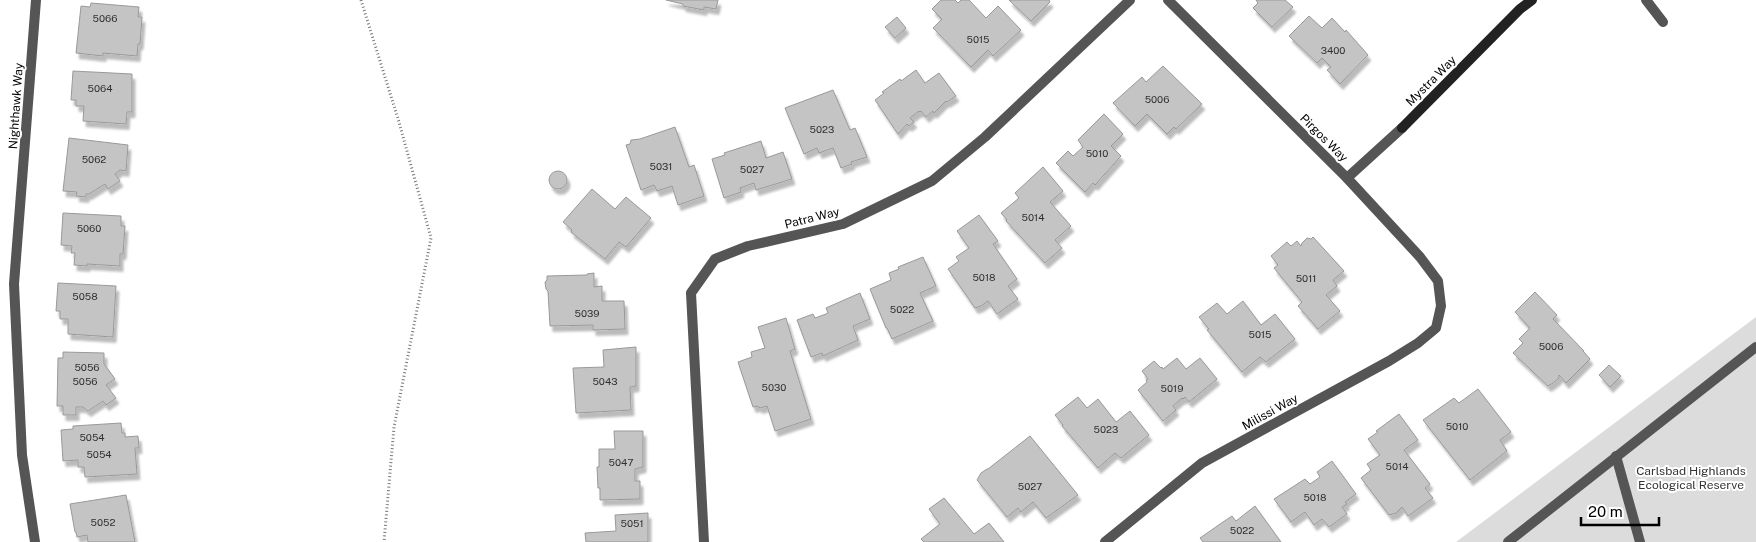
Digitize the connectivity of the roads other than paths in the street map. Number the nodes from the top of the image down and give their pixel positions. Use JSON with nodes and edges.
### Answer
{"nodes":[{"id":1,"x":36,"y":0,"type":"edge"},
{"id":2,"x":1130,"y":0,"type":"edge"},
{"id":3,"x":1168,"y":0,"type":"edge"},
{"id":4,"x":1532,"y":0,"type":"edge"},
{"id":5,"x":1646,"y":0,"type":"edge"},
{"id":6,"x":1663,"y":22,"type":"dead end"},
{"id":7,"x":1347,"y":178,"type":"junction"},
{"id":8,"x":1441,"y":306,"type":"joint"},
{"id":9,"x":1756,"y":347,"type":"edge"},
{"id":10,"x":1616,"y":456,"type":"junction"},
{"id":11,"x":35,"y":542,"type":"edge"},
{"id":12,"x":704,"y":542,"type":"edge"},
{"id":13,"x":1105,"y":542,"type":"edge"},
{"id":14,"x":1508,"y":542,"type":"edge"},
{"id":15,"x":1640,"y":542,"type":"edge"}],
"edges":[{"from":1,"to":11,"type":"street","name":"Nighthawk Way"},
{"from":2,"to":12,"type":"street","name":"Patra Way"},
{"from":3,"to":7,"type":"street","name":"Pirgos Way"},
{"from":4,"to":7,"type":"street","name":"Mystra Way"},
{"from":5,"to":6,"type":"street"},
{"from":7,"to":8,"type":"street","name":"Pirgos Way"},
{"from":8,"to":13,"type":"street","name":"Milissi Way"},
{"from":9,"to":10,"type":"street"},
{"from":10,"to":14,"type":"street"},
{"from":10,"to":15,"type":"street"}]}
